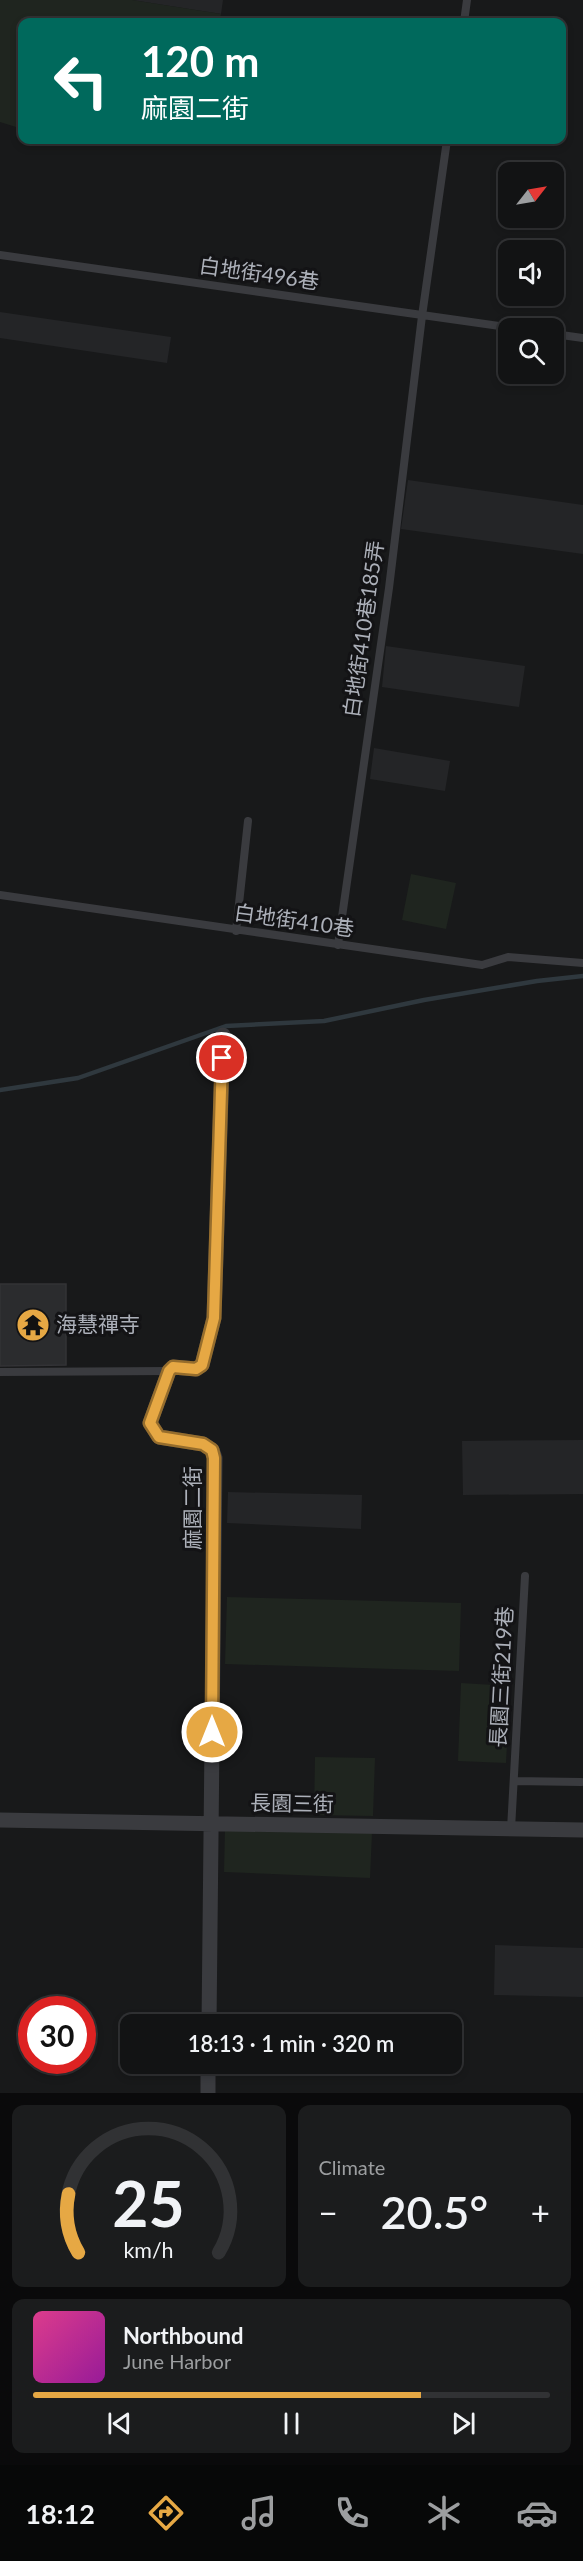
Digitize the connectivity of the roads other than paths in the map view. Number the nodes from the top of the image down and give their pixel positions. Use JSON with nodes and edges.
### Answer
{"nodes":[{"id":1,"x":467,"y":0,"type":"edge"},
{"id":2,"x":465,"y":18,"type":"edge"},
{"id":3,"x":446,"y":144,"type":"edge"},
{"id":4,"x":0,"y":255,"type":"edge"},
{"id":5,"x":422,"y":316,"type":"junction"},
{"id":6,"x":498,"y":326,"type":"edge"},
{"id":7,"x":564,"y":335,"type":"edge"},
{"id":8,"x":583,"y":338,"type":"edge"},
{"id":9,"x":248,"y":821,"type":"dead end"},
{"id":10,"x":0,"y":895,"type":"edge"},
{"id":11,"x":236,"y":931,"type":"junction"},
{"id":12,"x":338,"y":945,"type":"junction"},
{"id":13,"x":583,"y":963,"type":"edge"},
{"id":14,"x":223,"y":1035,"type":"dead end"},
{"id":15,"x":169,"y":1371,"type":"junction"},
{"id":16,"x":0,"y":1372,"type":"edge"},
{"id":17,"x":525,"y":1575,"type":"dead end"},
{"id":18,"x":514,"y":1781,"type":"junction"},
{"id":19,"x":581,"y":1782,"type":"dead end"},
{"id":20,"x":0,"y":1820,"type":"edge"},
{"id":21,"x":212,"y":1823,"type":"junction"},
{"id":22,"x":511,"y":1829,"type":"junction"},
{"id":23,"x":583,"y":1830,"type":"edge"},
{"id":24,"x":209,"y":2014,"type":"edge"},
{"id":25,"x":208,"y":2074,"type":"edge"},
{"id":26,"x":208,"y":2093,"type":"edge"}],
"edges":[{"from":1,"to":2,"type":"lane"},
{"from":3,"to":5,"type":"lane","name":"白地街410巷185弄"},
{"from":4,"to":5,"type":"lane","name":"白地街496巷"},
{"from":5,"to":6,"type":"lane","name":"白地街496巷"},
{"from":5,"to":12,"type":"lane","name":"白地街410巷185弄"},
{"from":7,"to":8,"type":"lane"},
{"from":9,"to":11,"type":"lane"},
{"from":10,"to":11,"type":"lane","name":"白地街410巷"},
{"from":11,"to":12,"type":"lane","name":"白地街410巷"},
{"from":12,"to":13,"type":"lane","name":"白地街410巷"},
{"from":14,"to":15,"type":"street"},
{"from":15,"to":16,"type":"lane"},
{"from":15,"to":21,"type":"street","name":"麻園二街"},
{"from":17,"to":18,"type":"lane","name":"長園三街219巷"},
{"from":18,"to":19,"type":"lane"},
{"from":18,"to":22,"type":"lane","name":"長園三街219巷"},
{"from":20,"to":21,"type":"street","name":"長園三街"},
{"from":21,"to":22,"type":"street","name":"長園三街"},
{"from":21,"to":24,"type":"street","name":"麻園二街"},
{"from":22,"to":23,"type":"street","name":"長園三街"},
{"from":25,"to":26,"type":"street"}]}
